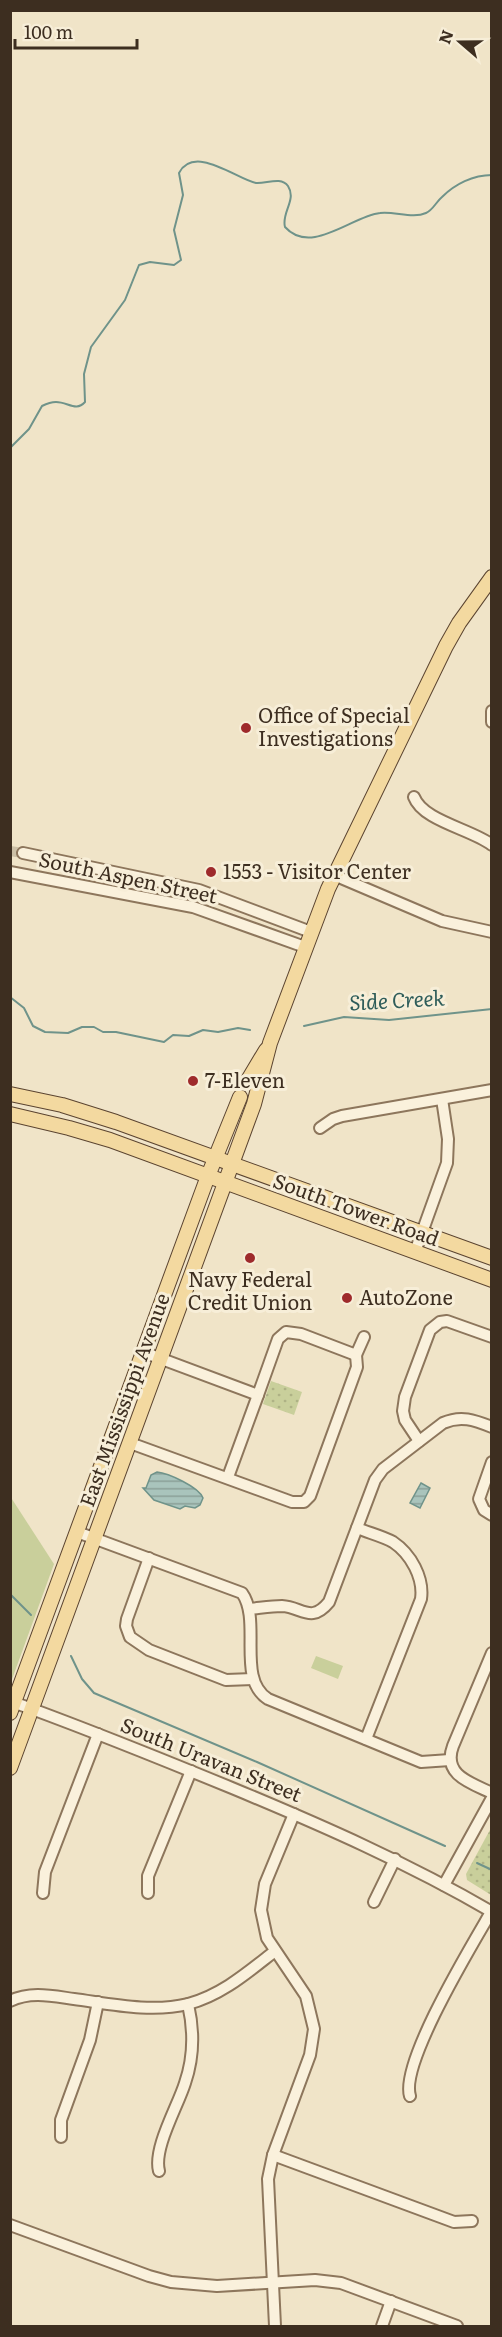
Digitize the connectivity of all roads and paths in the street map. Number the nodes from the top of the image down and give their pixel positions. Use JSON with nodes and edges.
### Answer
{"nodes":[{"id":1,"x":492,"y":577,"type":"edge"},
{"id":2,"x":492,"y":711,"type":"edge"},
{"id":3,"x":492,"y":722,"type":"edge"},
{"id":4,"x":414,"y":797,"type":"dead end"},
{"id":5,"x":492,"y":845,"type":"edge"},
{"id":6,"x":23,"y":853,"type":"tunnel mouth"},
{"id":7,"x":10,"y":872,"type":"edge"},
{"id":8,"x":334,"y":875,"type":"junction"},
{"id":9,"x":137,"y":876,"type":"junction"},
{"id":10,"x":164,"y":882,"type":"junction"},
{"id":11,"x":133,"y":896,"type":"junction"},
{"id":12,"x":160,"y":901,"type":"junction"},
{"id":13,"x":311,"y":932,"type":"junction"},
{"id":14,"x":492,"y":932,"type":"edge"},
{"id":15,"x":305,"y":947,"type":"junction"},
{"id":16,"x":270,"y":1043,"type":"junction"},
{"id":17,"x":248,"y":1080,"type":"joint"},
{"id":18,"x":492,"y":1090,"type":"edge"},
{"id":19,"x":10,"y":1094,"type":"edge"},
{"id":20,"x":240,"y":1096,"type":"joint"},
{"id":21,"x":442,"y":1099,"type":"junction"},
{"id":22,"x":81,"y":1110,"type":"junction"},
{"id":23,"x":10,"y":1113,"type":"edge"},
{"id":24,"x":320,"y":1128,"type":"dead end"},
{"id":25,"x":215,"y":1158,"type":"junction"},
{"id":26,"x":232,"y":1164,"type":"junction"},
{"id":27,"x":208,"y":1176,"type":"junction"},
{"id":28,"x":225,"y":1183,"type":"junction"},
{"id":29,"x":422,"y":1233,"type":"junction"},
{"id":30,"x":415,"y":1252,"type":"junction"},
{"id":31,"x":492,"y":1258,"type":"edge"},
{"id":32,"x":492,"y":1280,"type":"edge"},
{"id":33,"x":364,"y":1337,"type":"dead end"},
{"id":34,"x":492,"y":1337,"type":"edge"},
{"id":35,"x":143,"y":1352,"type":"junction"},
{"id":36,"x":356,"y":1354,"type":"junction"},
{"id":37,"x":161,"y":1358,"type":"junction"},
{"id":38,"x":258,"y":1395,"type":"junction"},
{"id":39,"x":492,"y":1427,"type":"edge"},
{"id":40,"x":419,"y":1441,"type":"junction"},
{"id":41,"x":130,"y":1443,"type":"junction"},
{"id":42,"x":492,"y":1462,"type":"edge"},
{"id":43,"x":228,"y":1477,"type":"junction"},
{"id":44,"x":492,"y":1515,"type":"edge"},
{"id":45,"x":357,"y":1528,"type":"junction"},
{"id":46,"x":77,"y":1532,"type":"junction"},
{"id":47,"x":95,"y":1539,"type":"junction"},
{"id":48,"x":149,"y":1558,"type":"junction"},
{"id":49,"x":249,"y":1609,"type":"junction"},
{"id":50,"x":492,"y":1653,"type":"edge"},
{"id":51,"x":253,"y":1679,"type":"junction"},
{"id":52,"x":12,"y":1705,"type":"edge"},
{"id":53,"x":32,"y":1709,"type":"junction"},
{"id":54,"x":98,"y":1734,"type":"junction"},
{"id":55,"x":366,"y":1739,"type":"junction"},
{"id":56,"x":450,"y":1760,"type":"junction"},
{"id":57,"x":10,"y":1768,"type":"edge"},
{"id":58,"x":191,"y":1771,"type":"junction"},
{"id":59,"x":492,"y":1793,"type":"edge"},
{"id":60,"x":492,"y":1798,"type":"edge"},
{"id":61,"x":294,"y":1814,"type":"junction"},
{"id":62,"x":394,"y":1859,"type":"junction"},
{"id":63,"x":444,"y":1885,"type":"junction"},
{"id":64,"x":43,"y":1893,"type":"dead end"},
{"id":65,"x":148,"y":1893,"type":"dead end"},
{"id":66,"x":374,"y":1902,"type":"dead end"},
{"id":67,"x":491,"y":1912,"type":"edge"},
{"id":68,"x":275,"y":1952,"type":"junction"},
{"id":69,"x":10,"y":2001,"type":"edge"},
{"id":70,"x":98,"y":2002,"type":"junction"},
{"id":71,"x":188,"y":2004,"type":"junction"},
{"id":72,"x":410,"y":2096,"type":"dead end"},
{"id":73,"x":61,"y":2138,"type":"dead end"},
{"id":74,"x":273,"y":2155,"type":"junction"},
{"id":75,"x":159,"y":2171,"type":"dead end"},
{"id":76,"x":472,"y":2221,"type":"dead end"},
{"id":77,"x":10,"y":2225,"type":"edge"},
{"id":78,"x":273,"y":2283,"type":"junction"},
{"id":79,"x":391,"y":2301,"type":"junction"},
{"id":80,"x":275,"y":2326,"type":"edge"},
{"id":81,"x":382,"y":2326,"type":"edge"},
{"id":82,"x":457,"y":2326,"type":"edge"}],
"edges":[{"from":1,"to":8,"type":"main road","name":"East Mississippi Avenue"},
{"from":2,"to":3,"type":"street"},
{"from":4,"to":5,"type":"street"},
{"from":6,"to":9,"type":"street","name":"South Aspen Street"},
{"from":7,"to":11,"type":"street","name":"South Aspen Street"},
{"from":8,"to":13,"type":"main road","name":"East Mississippi Avenue"},
{"from":8,"to":14,"type":"street"},
{"from":9,"to":10,"type":"street","name":"South Aspen Street"},
{"from":9,"to":11,"type":"street"},
{"from":10,"to":12,"type":"street"},
{"from":10,"to":13,"type":"street","name":"South Aspen Street"},
{"from":11,"to":12,"type":"street","name":"South Aspen Street"},
{"from":12,"to":15,"type":"street","name":"South Aspen Street"},
{"from":13,"to":15,"type":"main road","name":"East Mississippi Avenue"},
{"from":15,"to":16,"type":"main road","name":"East Mississippi Avenue"},
{"from":16,"to":17,"type":"main road","name":"East Mississippi Avenue"},
{"from":16,"to":26,"type":"main road","name":"East Mississippi Avenue"},
{"from":17,"to":20,"type":"street","name":"East Mississippi Avenue"},
{"from":18,"to":21,"type":"street"},
{"from":19,"to":22,"type":"main road","name":"South Tower Road"},
{"from":20,"to":25,"type":"main road","name":"East Mississippi Avenue"},
{"from":21,"to":24,"type":"street"},
{"from":21,"to":29,"type":"street"},
{"from":22,"to":23,"type":"main road"},
{"from":22,"to":25,"type":"main road","name":"South Tower Road"},
{"from":23,"to":27,"type":"main road","name":"South Tower Road"},
{"from":25,"to":26,"type":"main road","name":"South Tower Road"},
{"from":25,"to":27,"type":"main road","name":"East Mississippi Avenue"},
{"from":26,"to":28,"type":"main road","name":"East Mississippi Avenue"},
{"from":26,"to":29,"type":"main road","name":"South Tower Road"},
{"from":27,"to":28,"type":"main road","name":"South Tower Road"},
{"from":27,"to":35,"type":"main road","name":"East Mississippi Avenue"},
{"from":28,"to":30,"type":"main road","name":"South Tower Road"},
{"from":28,"to":37,"type":"main road","name":"East Mississippi Avenue"},
{"from":29,"to":30,"type":"street"},
{"from":29,"to":31,"type":"main road","name":"South Tower Road"},
{"from":30,"to":32,"type":"main road","name":"South Tower Road"},
{"from":33,"to":36,"type":"street"},
{"from":34,"to":40,"type":"street"},
{"from":35,"to":37,"type":"street"},
{"from":35,"to":46,"type":"main road","name":"East Mississippi Avenue"},
{"from":36,"to":38,"type":"street"},
{"from":36,"to":43,"type":"street"},
{"from":37,"to":38,"type":"street"},
{"from":37,"to":41,"type":"main road","name":"East Mississippi Avenue"},
{"from":38,"to":43,"type":"street"},
{"from":39,"to":40,"type":"street"},
{"from":40,"to":45,"type":"street"},
{"from":41,"to":43,"type":"street"},
{"from":41,"to":47,"type":"main road","name":"East Mississippi Avenue"},
{"from":42,"to":44,"type":"street"},
{"from":45,"to":49,"type":"street"},
{"from":45,"to":55,"type":"street"},
{"from":46,"to":47,"type":"street"},
{"from":46,"to":52,"type":"main road","name":"East Mississippi Avenue"},
{"from":47,"to":48,"type":"street"},
{"from":47,"to":53,"type":"main road","name":"East Mississippi Avenue"},
{"from":48,"to":49,"type":"street"},
{"from":48,"to":51,"type":"street"},
{"from":49,"to":51,"type":"street"},
{"from":50,"to":56,"type":"street"},
{"from":51,"to":55,"type":"street"},
{"from":52,"to":53,"type":"street","name":"South Uravan Street"},
{"from":53,"to":54,"type":"street","name":"South Uravan Street"},
{"from":53,"to":57,"type":"main road","name":"East Mississippi Avenue"},
{"from":54,"to":58,"type":"street","name":"South Uravan Street"},
{"from":54,"to":64,"type":"street"},
{"from":55,"to":56,"type":"street"},
{"from":56,"to":59,"type":"street"},
{"from":58,"to":61,"type":"street","name":"South Uravan Street"},
{"from":58,"to":65,"type":"street"},
{"from":60,"to":63,"type":"street"},
{"from":61,"to":62,"type":"street","name":"South Uravan Street"},
{"from":61,"to":68,"type":"street"},
{"from":62,"to":63,"type":"street","name":"South Uravan Street"},
{"from":62,"to":66,"type":"street"},
{"from":63,"to":67,"type":"street","name":"South Uravan Street"},
{"from":67,"to":72,"type":"street"},
{"from":68,"to":71,"type":"street"},
{"from":68,"to":74,"type":"street"},
{"from":69,"to":70,"type":"street"},
{"from":70,"to":71,"type":"street"},
{"from":70,"to":73,"type":"street"},
{"from":71,"to":75,"type":"street"},
{"from":74,"to":76,"type":"street"},
{"from":74,"to":78,"type":"street"},
{"from":77,"to":78,"type":"street"},
{"from":78,"to":79,"type":"street"},
{"from":78,"to":80,"type":"street"},
{"from":79,"to":81,"type":"street"},
{"from":79,"to":82,"type":"street"}]}
